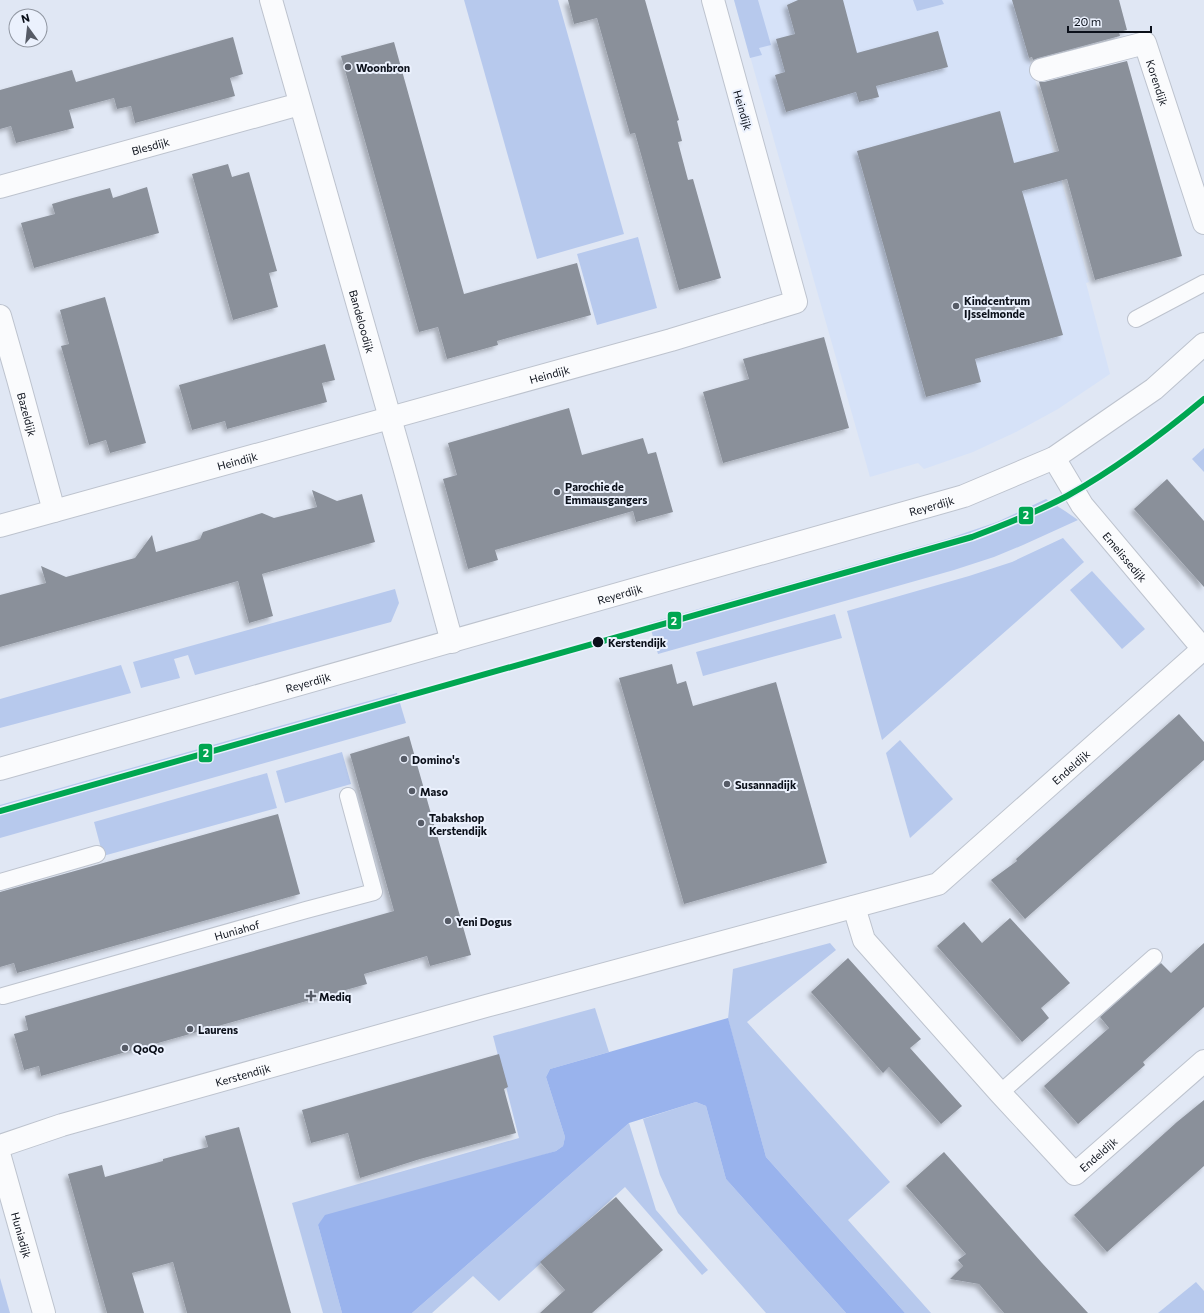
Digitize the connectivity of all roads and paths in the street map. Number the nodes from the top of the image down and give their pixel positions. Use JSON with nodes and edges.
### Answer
{"nodes":[{"id":1,"x":271,"y":0,"type":"edge"},
{"id":2,"x":713,"y":0,"type":"edge"},
{"id":3,"x":1041,"y":70,"type":"dead end"},
{"id":4,"x":300,"y":104,"type":"junction"},
{"id":5,"x":0,"y":187,"type":"edge"},
{"id":6,"x":1204,"y":223,"type":"edge"},
{"id":7,"x":1204,"y":283,"type":"edge"},
{"id":8,"x":0,"y":316,"type":"edge"},
{"id":9,"x":1136,"y":319,"type":"dead end"},
{"id":10,"x":1204,"y":344,"type":"edge"},
{"id":11,"x":9,"y":382,"type":"edge"},
{"id":12,"x":390,"y":419,"type":"junction"},
{"id":13,"x":1054,"y":458,"type":"junction"},
{"id":14,"x":54,"y":511,"type":"junction"},
{"id":15,"x":0,"y":526,"type":"edge"},
{"id":16,"x":452,"y":642,"type":"junction"},
{"id":17,"x":1204,"y":650,"type":"edge"},
{"id":18,"x":0,"y":769,"type":"edge"},
{"id":19,"x":348,"y":796,"type":"dead end"},
{"id":20,"x":97,"y":854,"type":"dead end"},
{"id":21,"x":0,"y":882,"type":"edge"},
{"id":22,"x":854,"y":907,"type":"junction"},
{"id":23,"x":1154,"y":957,"type":"dead end"},
{"id":24,"x":1,"y":993,"type":"edge"},
{"id":25,"x":1204,"y":1061,"type":"edge"},
{"id":26,"x":1000,"y":1093,"type":"junction"},
{"id":27,"x":0,"y":1146,"type":"edge"},
{"id":28,"x":0,"y":1157,"type":"edge"},
{"id":29,"x":44,"y":1313,"type":"edge"}],
"edges":[{"from":1,"to":4,"type":"street","name":"Bandeloodijk"},
{"from":2,"to":12,"type":"street","name":"Heindijk"},
{"from":3,"to":6,"type":"street","name":"Korendijk"},
{"from":4,"to":5,"type":"street","name":"Blesdijk"},
{"from":4,"to":12,"type":"street","name":"Bandeloodijk"},
{"from":7,"to":9,"type":"lane"},
{"from":8,"to":11,"type":"street","name":"Bazeldijk"},
{"from":10,"to":13,"type":"street","name":"Reyerdijk"},
{"from":11,"to":14,"type":"street","name":"Bazeldijk"},
{"from":12,"to":14,"type":"street","name":"Heindijk"},
{"from":12,"to":16,"type":"street","name":"Bandeloodijk"},
{"from":13,"to":16,"type":"street","name":"Reyerdijk"},
{"from":13,"to":17,"type":"street","name":"Emelissedijk"},
{"from":14,"to":15,"type":"street","name":"Heindijk"},
{"from":16,"to":18,"type":"street","name":"Reyerdijk"},
{"from":17,"to":22,"type":"street","name":"Endeldijk"},
{"from":19,"to":24,"type":"lane","name":"Huniahof"},
{"from":20,"to":21,"type":"lane"},
{"from":22,"to":26,"type":"street","name":"Endeldijk"},
{"from":22,"to":27,"type":"street","name":"Kerstendijk"},
{"from":23,"to":26,"type":"lane"},
{"from":25,"to":26,"type":"street","name":"Endeldijk"},
{"from":28,"to":29,"type":"street","name":"Huniadijk"}]}
